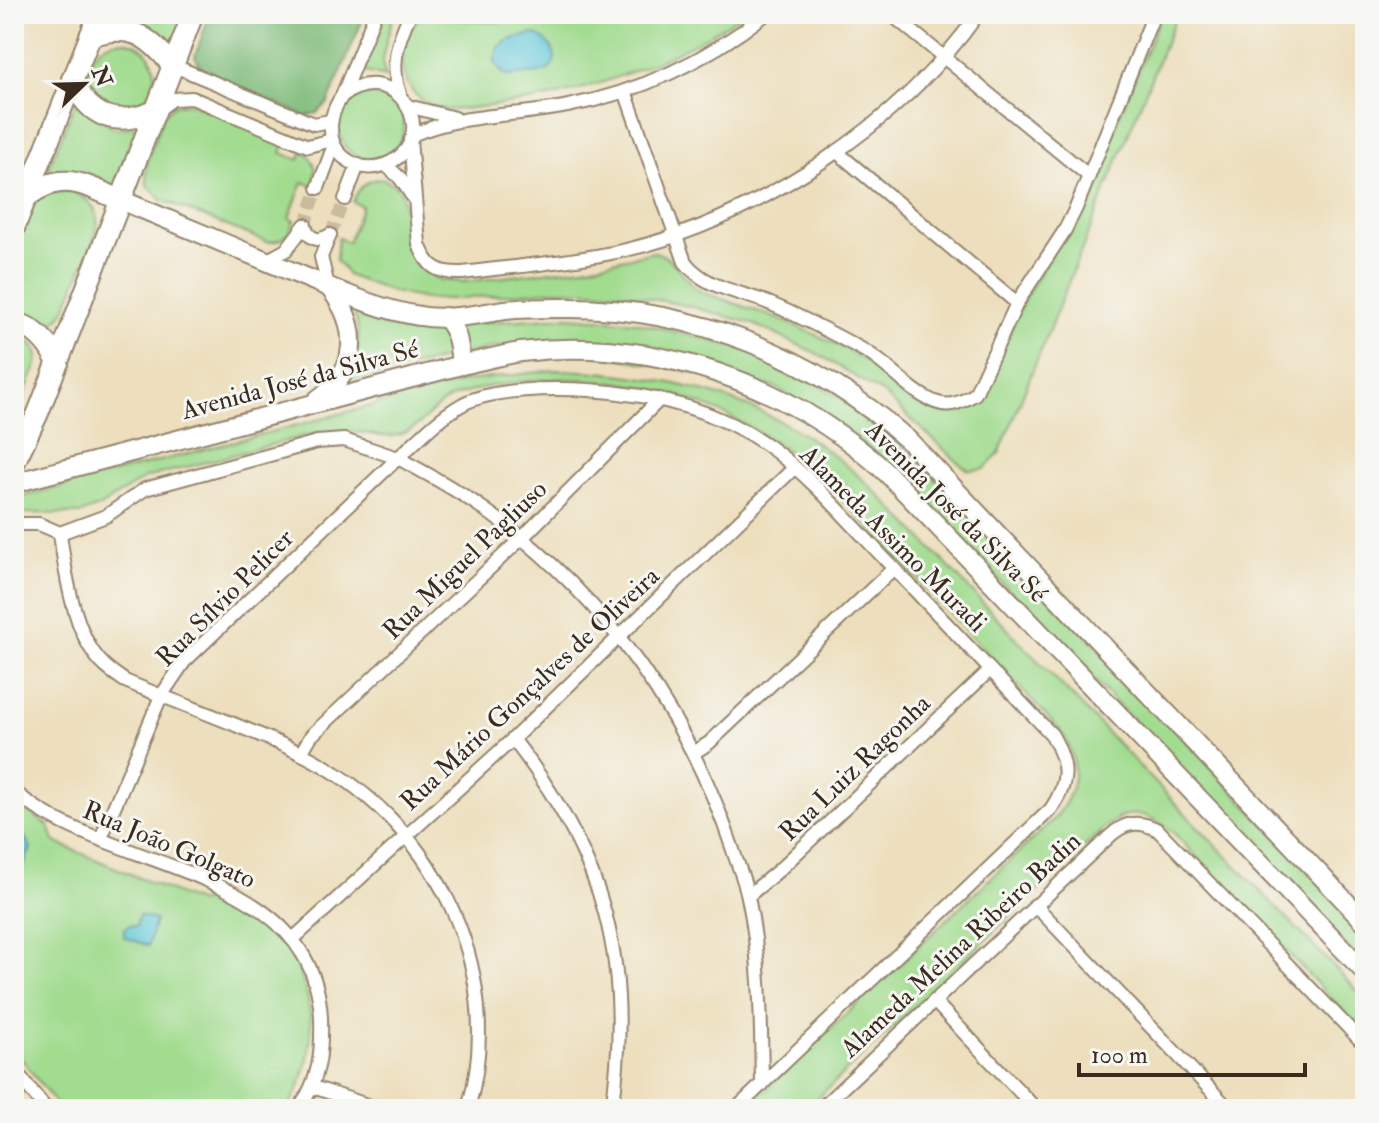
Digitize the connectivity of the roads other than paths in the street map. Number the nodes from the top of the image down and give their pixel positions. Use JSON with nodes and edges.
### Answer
{"nodes":[{"id":1,"x":99,"y":14,"type":"edge"},
{"id":2,"x":193,"y":14,"type":"edge"},
{"id":3,"x":375,"y":14,"type":"edge"},
{"id":4,"x":410,"y":14,"type":"edge"},
{"id":5,"x":493,"y":14,"type":"edge"},
{"id":6,"x":500,"y":14,"type":"edge"},
{"id":7,"x":766,"y":14,"type":"edge"},
{"id":8,"x":891,"y":14,"type":"edge"},
{"id":9,"x":978,"y":14,"type":"edge"},
{"id":10,"x":1154,"y":14,"type":"edge"},
{"id":11,"x":90,"y":36,"type":"junction"},
{"id":12,"x":943,"y":56,"type":"junction"},
{"id":13,"x":172,"y":65,"type":"junction"},
{"id":14,"x":72,"y":79,"type":"junction"},
{"id":15,"x":625,"y":91,"type":"junction"},
{"id":16,"x":342,"y":96,"type":"junction"},
{"id":17,"x":405,"y":102,"type":"junction"},
{"id":18,"x":155,"y":111,"type":"junction"},
{"id":19,"x":482,"y":117,"type":"junction"},
{"id":20,"x":330,"y":121,"type":"junction"},
{"id":21,"x":411,"y":138,"type":"junction"},
{"id":22,"x":333,"y":142,"type":"junction"},
{"id":23,"x":837,"y":152,"type":"junction"},
{"id":24,"x":358,"y":165,"type":"junction"},
{"id":25,"x":386,"y":165,"type":"junction"},
{"id":26,"x":1089,"y":176,"type":"junction"},
{"id":27,"x":318,"y":188,"type":"tunnel mouth"},
{"id":28,"x":24,"y":199,"type":"junction"},
{"id":29,"x":345,"y":199,"type":"tunnel mouth"},
{"id":30,"x":121,"y":200,"type":"junction"},
{"id":31,"x":414,"y":203,"type":"junction"},
{"id":32,"x":14,"y":228,"type":"edge"},
{"id":33,"x":675,"y":234,"type":"junction"},
{"id":34,"x":266,"y":261,"type":"junction"},
{"id":35,"x":328,"y":286,"type":"junction"},
{"id":36,"x":1017,"y":303,"type":"junction"},
{"id":37,"x":445,"y":317,"type":"junction"},
{"id":38,"x":14,"y":322,"type":"edge"},
{"id":39,"x":58,"y":363,"type":"junction"},
{"id":40,"x":461,"y":365,"type":"junction"},
{"id":41,"x":660,"y":399,"type":"junction"},
{"id":42,"x":312,"y":404,"type":"junction"},
{"id":43,"x":398,"y":458,"type":"junction"},
{"id":44,"x":14,"y":463,"type":"edge"},
{"id":45,"x":794,"y":468,"type":"junction"},
{"id":46,"x":14,"y":483,"type":"edge"},
{"id":47,"x":14,"y":524,"type":"edge"},
{"id":48,"x":60,"y":533,"type":"junction"},
{"id":49,"x":522,"y":538,"type":"junction"},
{"id":50,"x":894,"y":568,"type":"junction"},
{"id":51,"x":620,"y":637,"type":"junction"},
{"id":52,"x":990,"y":670,"type":"junction"},
{"id":53,"x":161,"y":696,"type":"junction"},
{"id":54,"x":513,"y":739,"type":"junction"},
{"id":55,"x":695,"y":752,"type":"junction"},
{"id":56,"x":301,"y":753,"type":"junction"},
{"id":57,"x":14,"y":791,"type":"edge"},
{"id":58,"x":407,"y":834,"type":"junction"},
{"id":59,"x":101,"y":838,"type":"junction"},
{"id":60,"x":748,"y":896,"type":"junction"},
{"id":61,"x":1035,"y":905,"type":"junction"},
{"id":62,"x":1365,"y":922,"type":"edge"},
{"id":63,"x":293,"y":939,"type":"junction"},
{"id":64,"x":1365,"y":972,"type":"edge"},
{"id":65,"x":934,"y":1001,"type":"junction"},
{"id":66,"x":1365,"y":1045,"type":"edge"},
{"id":67,"x":14,"y":1069,"type":"edge"},
{"id":68,"x":762,"y":1085,"type":"junction"},
{"id":69,"x":313,"y":1087,"type":"junction"},
{"id":70,"x":1032,"y":1108,"type":"edge"},
{"id":71,"x":46,"y":1109,"type":"edge"},
{"id":72,"x":299,"y":1109,"type":"edge"},
{"id":73,"x":379,"y":1109,"type":"edge"},
{"id":74,"x":468,"y":1109,"type":"edge"},
{"id":75,"x":612,"y":1109,"type":"edge"},
{"id":76,"x":736,"y":1109,"type":"edge"},
{"id":77,"x":820,"y":1109,"type":"edge"},
{"id":78,"x":1229,"y":1109,"type":"edge"}],
"edges":[{"from":1,"to":11,"type":"main road"},
{"from":2,"to":13,"type":"main road"},
{"from":3,"to":16,"type":"street"},
{"from":4,"to":17,"type":"street"},
{"from":5,"to":6,"type":"street"},
{"from":7,"to":15,"type":"street"},
{"from":8,"to":12,"type":"street"},
{"from":9,"to":12,"type":"street"},
{"from":10,"to":26,"type":"street"},
{"from":11,"to":13,"type":"main road"},
{"from":11,"to":14,"type":"main road"},
{"from":12,"to":23,"type":"street"},
{"from":12,"to":26,"type":"street"},
{"from":13,"to":18,"type":"main road"},
{"from":13,"to":20,"type":"street"},
{"from":14,"to":18,"type":"main road"},
{"from":14,"to":28,"type":"main road"},
{"from":15,"to":19,"type":"street"},
{"from":15,"to":33,"type":"street"},
{"from":16,"to":17,"type":"street"},
{"from":16,"to":20,"type":"street"},
{"from":17,"to":19,"type":"street"},
{"from":17,"to":21,"type":"street"},
{"from":18,"to":22,"type":"street"},
{"from":18,"to":30,"type":"main road"},
{"from":19,"to":21,"type":"street"},
{"from":20,"to":22,"type":"street"},
{"from":21,"to":25,"type":"street"},
{"from":21,"to":31,"type":"street"},
{"from":22,"to":24,"type":"street"},
{"from":22,"to":27,"type":"street"},
{"from":23,"to":33,"type":"street"},
{"from":23,"to":36,"type":"street"},
{"from":24,"to":25,"type":"street"},
{"from":24,"to":29,"type":"street"},
{"from":25,"to":31,"type":"street"},
{"from":26,"to":36,"type":"street"},
{"from":28,"to":30,"type":"main road"},
{"from":28,"to":32,"type":"main road"},
{"from":30,"to":34,"type":"main road","name":"Avenida José da Silva Sé"},
{"from":30,"to":39,"type":"main road"},
{"from":31,"to":33,"type":"street"},
{"from":33,"to":36,"type":"street"},
{"from":34,"to":35,"type":"main road","name":"Avenida José da Silva Sé"},
{"from":34,"to":35,"type":"street"},
{"from":35,"to":37,"type":"main road","name":"Avenida José da Silva Sé"},
{"from":35,"to":42,"type":"main road"},
{"from":37,"to":40,"type":"main road"},
{"from":37,"to":62,"type":"main road","name":"Avenida José da Silva Sé"},
{"from":38,"to":39,"type":"main road"},
{"from":39,"to":44,"type":"main road"},
{"from":40,"to":42,"type":"main road","name":"Avenida José da Silva Sé"},
{"from":40,"to":64,"type":"main road","name":"Avenida José da Silva Sé"},
{"from":41,"to":43,"type":"street","name":"Alameda Assimo Muradi"},
{"from":41,"to":45,"type":"street","name":"Alameda Assimo Muradi"},
{"from":41,"to":49,"type":"street","name":"Rua Miguel Pagliuso"},
{"from":42,"to":46,"type":"main road","name":"Avenida José da Silva Sé"},
{"from":43,"to":48,"type":"street"},
{"from":43,"to":49,"type":"street"},
{"from":43,"to":53,"type":"street","name":"Rua Sílvio Pelicer"},
{"from":45,"to":50,"type":"street","name":"Alameda Assimo Muradi"},
{"from":45,"to":51,"type":"street","name":"Rua Mário Gonçalves de Oliveira"},
{"from":47,"to":48,"type":"street"},
{"from":48,"to":53,"type":"street"},
{"from":49,"to":51,"type":"street"},
{"from":49,"to":56,"type":"street","name":"Rua Miguel Pagliuso"},
{"from":50,"to":52,"type":"street","name":"Alameda Assimo Muradi"},
{"from":50,"to":55,"type":"street"},
{"from":51,"to":54,"type":"street","name":"Rua Mário Gonçalves de Oliveira"},
{"from":51,"to":55,"type":"street"},
{"from":52,"to":60,"type":"street","name":"Rua Luiz Ragonha"},
{"from":52,"to":68,"type":"street","name":"Alameda Assimo Muradi"},
{"from":53,"to":56,"type":"street"},
{"from":53,"to":59,"type":"street","name":"Rua Sílvio Pelicer"},
{"from":54,"to":58,"type":"street","name":"Rua Mário Gonçalves de Oliveira"},
{"from":54,"to":75,"type":"street"},
{"from":55,"to":60,"type":"street"},
{"from":56,"to":58,"type":"street"},
{"from":57,"to":59,"type":"street","name":"Rua João Golgato"},
{"from":58,"to":63,"type":"street","name":"Rua Mário Gonçalves de Oliveira"},
{"from":58,"to":74,"type":"street"},
{"from":59,"to":63,"type":"street","name":"Rua João Golgato"},
{"from":60,"to":68,"type":"street"},
{"from":61,"to":65,"type":"street","name":"Alameda Melina Ribeiro Badin"},
{"from":61,"to":66,"type":"street","name":"Alameda Melina Ribeiro Badin"},
{"from":61,"to":78,"type":"street"},
{"from":63,"to":69,"type":"street","name":"Rua João Golgato"},
{"from":65,"to":70,"type":"street"},
{"from":65,"to":77,"type":"street","name":"Alameda Melina Ribeiro Badin"},
{"from":67,"to":71,"type":"street"},
{"from":68,"to":76,"type":"street"},
{"from":69,"to":72,"type":"street"},
{"from":69,"to":73,"type":"street"}]}
